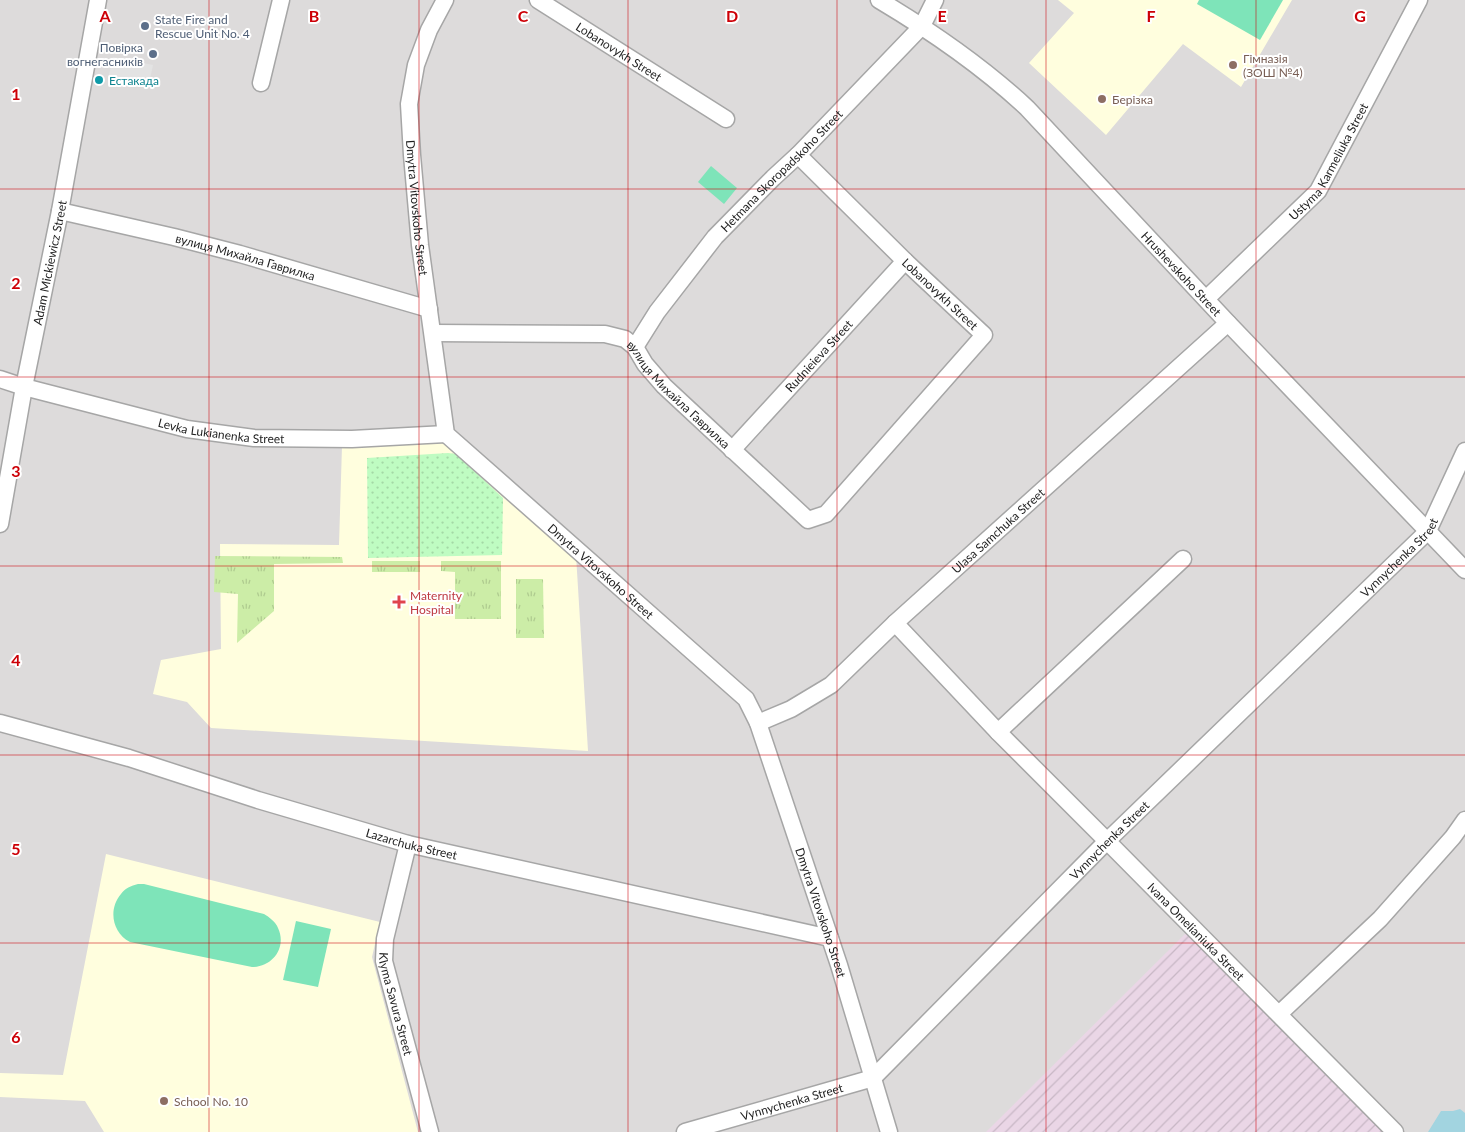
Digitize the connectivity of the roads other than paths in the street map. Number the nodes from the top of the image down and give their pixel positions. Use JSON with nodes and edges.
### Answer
{"nodes":[{"id":1,"x":98,"y":0,"type":"edge"},
{"id":2,"x":281,"y":0,"type":"edge"},
{"id":3,"x":445,"y":0,"type":"edge"},
{"id":4,"x":538,"y":0,"type":"edge"},
{"id":5,"x":879,"y":0,"type":"edge"},
{"id":6,"x":935,"y":0,"type":"edge"},
{"id":7,"x":1419,"y":0,"type":"edge"},
{"id":8,"x":922,"y":26,"type":"junction"},
{"id":9,"x":261,"y":83,"type":"dead end"},
{"id":10,"x":726,"y":119,"type":"dead end"},
{"id":11,"x":798,"y":155,"type":"junction"},
{"id":12,"x":60,"y":211,"type":"junction"},
{"id":13,"x":905,"y":261,"type":"junction"},
{"id":14,"x":1206,"y":299,"type":"junction"},
{"id":15,"x":429,"y":309,"type":"junction"},
{"id":16,"x":1228,"y":323,"type":"junction"},
{"id":17,"x":433,"y":333,"type":"junction"},
{"id":18,"x":635,"y":347,"type":"junction"},
{"id":19,"x":0,"y":379,"type":"edge"},
{"id":20,"x":24,"y":387,"type":"junction"},
{"id":21,"x":446,"y":434,"type":"junction"},
{"id":22,"x":732,"y":450,"type":"junction"},
{"id":23,"x":1465,"y":452,"type":"edge"},
{"id":24,"x":808,"y":520,"type":"joint"},
{"id":25,"x":0,"y":524,"type":"edge"},
{"id":26,"x":1428,"y":531,"type":"junction"},
{"id":27,"x":1182,"y":559,"type":"dead end"},
{"id":28,"x":1465,"y":570,"type":"edge"},
{"id":29,"x":895,"y":623,"type":"junction"},
{"id":30,"x":0,"y":722,"type":"edge"},
{"id":31,"x":758,"y":723,"type":"junction"},
{"id":32,"x":998,"y":732,"type":"junction"},
{"id":33,"x":1465,"y":820,"type":"edge"},
{"id":34,"x":1107,"y":840,"type":"junction"},
{"id":35,"x":408,"y":844,"type":"junction"},
{"id":36,"x":830,"y":938,"type":"junction"},
{"id":37,"x":1279,"y":1014,"type":"junction"},
{"id":38,"x":873,"y":1078,"type":"junction"},
{"id":39,"x":430,"y":1132,"type":"edge"},
{"id":40,"x":685,"y":1132,"type":"edge"},
{"id":41,"x":889,"y":1132,"type":"edge"},
{"id":42,"x":1395,"y":1132,"type":"edge"}],
"edges":[{"from":1,"to":12,"type":"street","name":"Adam Mickiewicz Street"},
{"from":2,"to":9,"type":"street"},
{"from":3,"to":15,"type":"street","name":"Dmytra Vitovskoho Street"},
{"from":4,"to":10,"type":"street","name":"Lobanovykh Street"},
{"from":5,"to":8,"type":"street","name":"Hrushevskoho Street"},
{"from":6,"to":8,"type":"street","name":"Hetmana Skoropadskoho Street"},
{"from":7,"to":14,"type":"street","name":"Ustyma Karmeliuka Street"},
{"from":8,"to":11,"type":"street","name":"Hetmana Skoropadskoho Street"},
{"from":8,"to":14,"type":"street","name":"Hrushevskoho Street"},
{"from":11,"to":13,"type":"street","name":"Lobanovykh Street"},
{"from":11,"to":18,"type":"street","name":"Hetmana Skoropadskoho Street"},
{"from":12,"to":15,"type":"street","name":"вулиця Михайла Гаврилка"},
{"from":12,"to":20,"type":"street","name":"Adam Mickiewicz Street"},
{"from":13,"to":22,"type":"street","name":"Rudnieieva Street"},
{"from":13,"to":24,"type":"street","name":"Lobanovykh Street"},
{"from":14,"to":16,"type":"street","name":"Hrushevskoho Street"},
{"from":15,"to":17,"type":"street","name":"Dmytra Vitovskoho Street"},
{"from":16,"to":26,"type":"street","name":"Hrushevskoho Street"},
{"from":16,"to":29,"type":"street","name":"Ulasa Samchuka Street"},
{"from":17,"to":18,"type":"street","name":"вулиця Михайла Гаврилка"},
{"from":17,"to":21,"type":"street","name":"Dmytra Vitovskoho Street"},
{"from":18,"to":22,"type":"street","name":"вулиця Михайла Гаврилка"},
{"from":19,"to":20,"type":"street","name":"Levka Lukianenka Street"},
{"from":20,"to":21,"type":"street","name":"Levka Lukianenka Street"},
{"from":20,"to":25,"type":"street","name":"Adam Mickiewicz Street"},
{"from":21,"to":31,"type":"street","name":"Dmytra Vitovskoho Street"},
{"from":22,"to":24,"type":"street","name":"вулиця Михайла Гаврилка"},
{"from":23,"to":26,"type":"street","name":"Vynnychenka Street"},
{"from":26,"to":28,"type":"street","name":"Hrushevskoho Street"},
{"from":26,"to":34,"type":"street","name":"Vynnychenka Street"},
{"from":27,"to":32,"type":"street"},
{"from":29,"to":31,"type":"street","name":"Ulasa Samchuka Street"},
{"from":29,"to":32,"type":"street","name":"Ivana Omelianiuka Street"},
{"from":30,"to":35,"type":"street","name":"Lazarchuka Street"},
{"from":31,"to":36,"type":"street","name":"Dmytra Vitovskoho Street"},
{"from":32,"to":34,"type":"street","name":"Ivana Omelianiuka Street"},
{"from":33,"to":37,"type":"street"},
{"from":34,"to":37,"type":"street","name":"Ivana Omelianiuka Street"},
{"from":34,"to":38,"type":"street","name":"Vynnychenka Street"},
{"from":35,"to":36,"type":"street","name":"Lazarchuka Street"},
{"from":35,"to":39,"type":"street","name":"Klyma Savura Street"},
{"from":36,"to":38,"type":"street","name":"Dmytra Vitovskoho Street"},
{"from":37,"to":42,"type":"street","name":"Ivana Omelianiuka Street"},
{"from":38,"to":40,"type":"street","name":"Vynnychenka Street"},
{"from":38,"to":41,"type":"street","name":"Dmytra Vitovskoho Street"}]}
